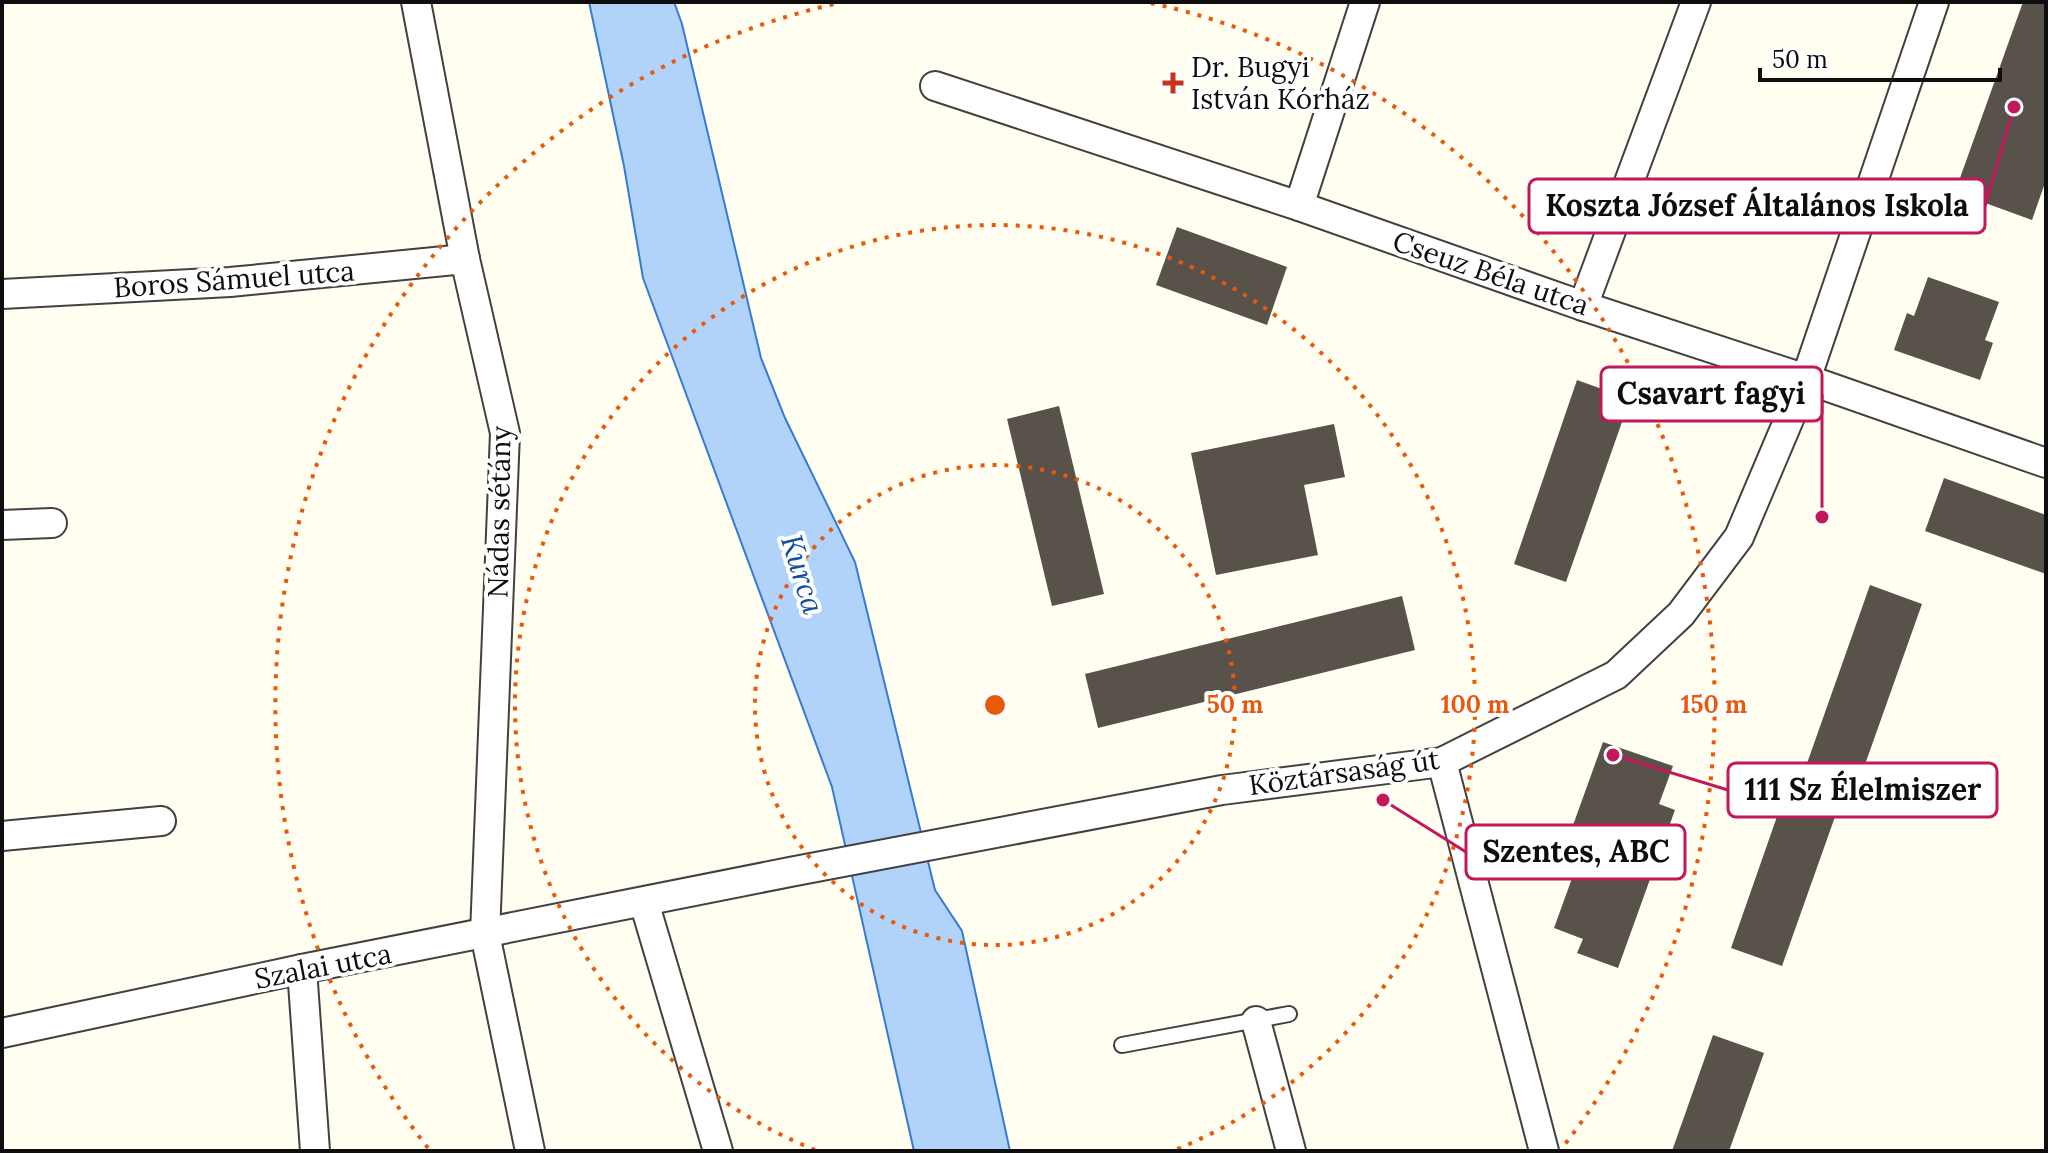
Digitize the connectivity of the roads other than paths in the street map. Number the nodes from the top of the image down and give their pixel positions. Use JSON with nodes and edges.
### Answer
{"nodes":[{"id":1,"x":416,"y":2,"type":"edge"},
{"id":2,"x":1365,"y":2,"type":"edge"},
{"id":3,"x":1696,"y":2,"type":"edge"},
{"id":4,"x":1934,"y":2,"type":"edge"},
{"id":5,"x":935,"y":86,"type":"dead end"},
{"id":6,"x":1299,"y":206,"type":"junction"},
{"id":7,"x":465,"y":259,"type":"junction"},
{"id":8,"x":2,"y":294,"type":"edge"},
{"id":9,"x":1583,"y":306,"type":"junction"},
{"id":10,"x":1806,"y":379,"type":"junction"},
{"id":11,"x":2046,"y":463,"type":"edge"},
{"id":12,"x":52,"y":523,"type":"dead end"},
{"id":13,"x":2,"y":525,"type":"edge"},
{"id":14,"x":1442,"y":762,"type":"junction"},
{"id":15,"x":161,"y":821,"type":"dead end"},
{"id":16,"x":2,"y":836,"type":"edge"},
{"id":17,"x":644,"y":902,"type":"junction"},
{"id":18,"x":485,"y":934,"type":"junction"},
{"id":19,"x":302,"y":969,"type":"junction"},
{"id":20,"x":1289,"y":1014,"type":"dead end"},
{"id":21,"x":1256,"y":1021,"type":"junction"},
{"id":22,"x":2,"y":1033,"type":"edge"},
{"id":23,"x":1122,"y":1045,"type":"dead end"},
{"id":24,"x":315,"y":1151,"type":"edge"},
{"id":25,"x":530,"y":1151,"type":"edge"},
{"id":26,"x":718,"y":1151,"type":"edge"},
{"id":27,"x":1291,"y":1151,"type":"edge"},
{"id":28,"x":1544,"y":1151,"type":"edge"}],
"edges":[{"from":1,"to":7,"type":"street","name":"Nádas sétány"},
{"from":2,"to":6,"type":"street"},
{"from":3,"to":9,"type":"street"},
{"from":4,"to":10,"type":"street","name":"Köztársaság út"},
{"from":5,"to":6,"type":"street","name":"Cseuz Béla utca"},
{"from":6,"to":9,"type":"street","name":"Cseuz Béla utca"},
{"from":7,"to":8,"type":"street","name":"Boros Sámuel utca"},
{"from":7,"to":18,"type":"street","name":"Nádas sétány"},
{"from":9,"to":10,"type":"street","name":"Cseuz Béla utca"},
{"from":10,"to":11,"type":"street","name":"Cseuz Béla utca"},
{"from":10,"to":14,"type":"street","name":"Köztársaság út"},
{"from":12,"to":13,"type":"street"},
{"from":14,"to":17,"type":"street","name":"Köztársaság út"},
{"from":14,"to":28,"type":"street"},
{"from":15,"to":16,"type":"street"},
{"from":17,"to":18,"type":"street","name":"Szalai utca"},
{"from":17,"to":26,"type":"street"},
{"from":18,"to":19,"type":"street","name":"Szalai utca"},
{"from":18,"to":25,"type":"street","name":"Nádas sétány"},
{"from":19,"to":22,"type":"street","name":"Szalai utca"},
{"from":19,"to":24,"type":"street"},
{"from":20,"to":21,"type":"lane"},
{"from":21,"to":23,"type":"lane"},
{"from":21,"to":27,"type":"street"}]}
